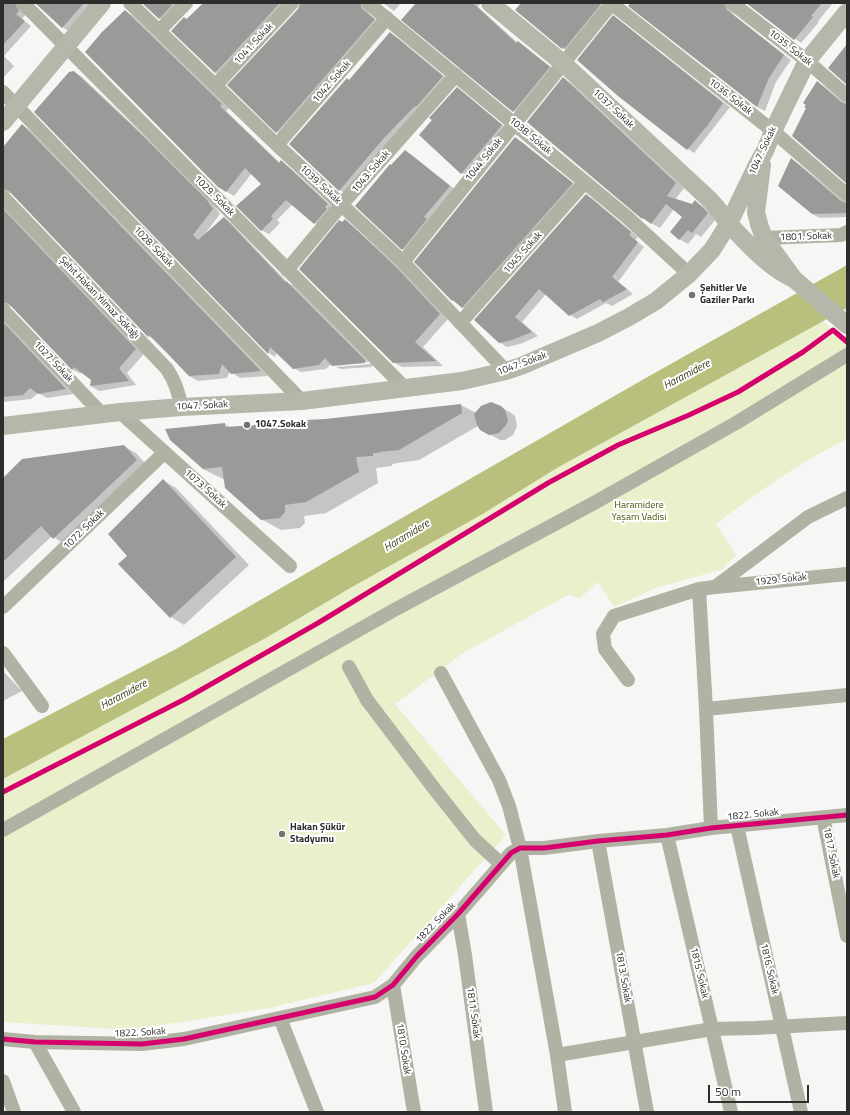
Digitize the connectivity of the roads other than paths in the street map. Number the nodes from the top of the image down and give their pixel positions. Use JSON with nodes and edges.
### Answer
{"nodes":[{"id":1,"x":23,"y":3,"type":"edge"},
{"id":2,"x":102,"y":3,"type":"edge"},
{"id":3,"x":130,"y":3,"type":"edge"},
{"id":4,"x":186,"y":3,"type":"edge"},
{"id":5,"x":292,"y":3,"type":"edge"},
{"id":6,"x":368,"y":3,"type":"edge"},
{"id":7,"x":490,"y":3,"type":"edge"},
{"id":8,"x":611,"y":3,"type":"edge"},
{"id":9,"x":732,"y":3,"type":"edge"},
{"id":10,"x":847,"y":12,"type":"edge"},
{"id":11,"x":387,"y":18,"type":"junction"},
{"id":12,"x":159,"y":31,"type":"junction"},
{"id":13,"x":67,"y":46,"type":"junction"},
{"id":14,"x":807,"y":61,"type":"junction"},
{"id":15,"x":564,"y":64,"type":"junction"},
{"id":16,"x":456,"y":75,"type":"junction"},
{"id":17,"x":216,"y":85,"type":"junction"},
{"id":18,"x":3,"y":92,"type":"edge"},
{"id":19,"x":847,"y":96,"type":"edge"},
{"id":20,"x":16,"y":106,"type":"junction"},
{"id":21,"x":3,"y":122,"type":"edge"},
{"id":22,"x":514,"y":123,"type":"junction"},
{"id":23,"x":772,"y":131,"type":"junction"},
{"id":24,"x":277,"y":145,"type":"junction"},
{"id":25,"x":765,"y":151,"type":"junction"},
{"id":26,"x":585,"y":182,"type":"junction"},
{"id":27,"x":847,"y":195,"type":"edge"},
{"id":28,"x":3,"y":197,"type":"edge"},
{"id":29,"x":342,"y":204,"type":"junction"},
{"id":30,"x":729,"y":223,"type":"junction"},
{"id":31,"x":847,"y":232,"type":"edge"},
{"id":32,"x":764,"y":238,"type":"junction"},
{"id":33,"x":403,"y":262,"type":"junction"},
{"id":34,"x":287,"y":270,"type":"junction"},
{"id":35,"x":689,"y":274,"type":"junction"},
{"id":36,"x":794,"y":280,"type":"junction"},
{"id":37,"x":3,"y":310,"type":"edge"},
{"id":38,"x":460,"y":323,"type":"junction"},
{"id":39,"x":847,"y":325,"type":"edge"},
{"id":40,"x":847,"y":355,"type":"edge"},
{"id":41,"x":506,"y":371,"type":"junction"},
{"id":42,"x":405,"y":388,"type":"junction"},
{"id":43,"x":302,"y":401,"type":"junction"},
{"id":44,"x":180,"y":407,"type":"junction"},
{"id":45,"x":120,"y":412,"type":"junction"},
{"id":46,"x":102,"y":414,"type":"junction"},
{"id":47,"x":5,"y":424,"type":"edge"},
{"id":48,"x":164,"y":452,"type":"junction"},
{"id":49,"x":847,"y":498,"type":"edge"},
{"id":50,"x":290,"y":566,"type":"dead end"},
{"id":51,"x":847,"y":574,"type":"edge"},
{"id":52,"x":715,"y":587,"type":"junction"},
{"id":53,"x":699,"y":589,"type":"junction"},
{"id":54,"x":3,"y":607,"type":"edge"},
{"id":55,"x":3,"y":653,"type":"edge"},
{"id":56,"x":349,"y":667,"type":"dead end"},
{"id":57,"x":442,"y":673,"type":"dead end"},
{"id":58,"x":628,"y":680,"type":"dead end"},
{"id":59,"x":847,"y":695,"type":"edge"},
{"id":60,"x":42,"y":706,"type":"dead end"},
{"id":61,"x":706,"y":709,"type":"junction"},
{"id":62,"x":847,"y":815,"type":"edge"},
{"id":63,"x":824,"y":817,"type":"junction"},
{"id":64,"x":737,"y":826,"type":"junction"},
{"id":65,"x":711,"y":828,"type":"junction"},
{"id":66,"x":3,"y":830,"type":"edge"},
{"id":67,"x":667,"y":835,"type":"junction"},
{"id":68,"x":598,"y":841,"type":"junction"},
{"id":69,"x":520,"y":848,"type":"junction"},
{"id":70,"x":501,"y":864,"type":"junction"},
{"id":71,"x":458,"y":914,"type":"junction"},
{"id":72,"x":847,"y":936,"type":"edge"},
{"id":73,"x":393,"y":985,"type":"junction"},
{"id":74,"x":280,"y":1018,"type":"junction"},
{"id":75,"x":847,"y":1023,"type":"edge"},
{"id":76,"x":782,"y":1026,"type":"junction"},
{"id":77,"x":712,"y":1029,"type":"junction"},
{"id":78,"x":3,"y":1039,"type":"edge"},
{"id":79,"x":35,"y":1042,"type":"junction"},
{"id":80,"x":635,"y":1043,"type":"junction"},
{"id":81,"x":557,"y":1055,"type":"junction"},
{"id":82,"x":3,"y":1081,"type":"edge"},
{"id":83,"x":14,"y":1112,"type":"edge"},
{"id":84,"x":74,"y":1112,"type":"edge"},
{"id":85,"x":317,"y":1112,"type":"edge"},
{"id":86,"x":414,"y":1112,"type":"edge"},
{"id":87,"x":486,"y":1112,"type":"edge"},
{"id":88,"x":565,"y":1112,"type":"edge"},
{"id":89,"x":648,"y":1112,"type":"edge"},
{"id":90,"x":730,"y":1112,"type":"edge"},
{"id":91,"x":801,"y":1112,"type":"edge"}],
"edges":[{"from":1,"to":13,"type":"street","name":"1029. Sokak"},
{"from":2,"to":13,"type":"main road"},
{"from":3,"to":12,"type":"street","name":"1039. Sokak"},
{"from":4,"to":12,"type":"street"},
{"from":5,"to":17,"type":"street","name":"1041. Sokak"},
{"from":6,"to":11,"type":"street","name":"1038. Sokak"},
{"from":7,"to":15,"type":"main road","name":"1037. Sokak"},
{"from":8,"to":15,"type":"street","name":"1044. Sokak"},
{"from":8,"to":23,"type":"street","name":"1036. Sokak"},
{"from":9,"to":14,"type":"street","name":"1035. Sokak"},
{"from":10,"to":14,"type":"main road","name":"1047. Sokak"},
{"from":11,"to":16,"type":"street","name":"1038. Sokak"},
{"from":11,"to":24,"type":"street","name":"1042. Sokak"},
{"from":12,"to":17,"type":"street","name":"1039. Sokak"},
{"from":13,"to":20,"type":"main road"},
{"from":13,"to":34,"type":"street","name":"1029. Sokak"},
{"from":14,"to":19,"type":"street","name":"1035. Sokak"},
{"from":14,"to":23,"type":"main road","name":"1047. Sokak"},
{"from":15,"to":22,"type":"street","name":"1044. Sokak"},
{"from":15,"to":30,"type":"main road","name":"1037. Sokak"},
{"from":16,"to":22,"type":"street","name":"1038. Sokak"},
{"from":16,"to":29,"type":"street","name":"1043. Sokak"},
{"from":17,"to":24,"type":"street","name":"1039. Sokak"},
{"from":18,"to":20,"type":"street","name":"1028. Sokak"},
{"from":20,"to":21,"type":"main road"},
{"from":20,"to":43,"type":"street","name":"1028. Sokak"},
{"from":22,"to":26,"type":"street","name":"1038. Sokak"},
{"from":22,"to":33,"type":"street","name":"1044. Sokak"},
{"from":23,"to":25,"type":"main road","name":"1047. Sokak"},
{"from":23,"to":27,"type":"street","name":"1036. Sokak"},
{"from":24,"to":29,"type":"street","name":"1039. Sokak"},
{"from":25,"to":30,"type":"main road","name":"1047. Sokak"},
{"from":25,"to":32,"type":"main road"},
{"from":26,"to":35,"type":"street","name":"1038. Sokak"},
{"from":26,"to":38,"type":"street","name":"1045. Sokak"},
{"from":28,"to":44,"type":"street","name":"Şehit Hakan Yılmaz Sokağı"},
{"from":29,"to":33,"type":"street","name":"1039. Sokak"},
{"from":29,"to":34,"type":"street","name":"1043. Sokak"},
{"from":30,"to":35,"type":"main road","name":"1047. Sokak"},
{"from":30,"to":36,"type":"main road","name":"1037. Sokak"},
{"from":31,"to":32,"type":"street","name":"1801. Sokak"},
{"from":32,"to":36,"type":"main road"},
{"from":33,"to":38,"type":"street","name":"1039. Sokak"},
{"from":34,"to":42,"type":"street","name":"1029. Sokak"},
{"from":35,"to":41,"type":"main road","name":"1047. Sokak"},
{"from":36,"to":39,"type":"main road"},
{"from":37,"to":46,"type":"street","name":"1027. Sokak"},
{"from":38,"to":41,"type":"street","name":"1039. Sokak"},
{"from":40,"to":66,"type":"street"},
{"from":41,"to":42,"type":"main road","name":"1047. Sokak"},
{"from":42,"to":43,"type":"main road","name":"1047. Sokak"},
{"from":43,"to":44,"type":"main road","name":"1047. Sokak"},
{"from":44,"to":45,"type":"main road","name":"1047. Sokak"},
{"from":45,"to":46,"type":"main road","name":"1047. Sokak"},
{"from":45,"to":48,"type":"street","name":"1073. Sokak"},
{"from":46,"to":47,"type":"main road","name":"1047. Sokak"},
{"from":48,"to":50,"type":"street","name":"1073. Sokak"},
{"from":48,"to":54,"type":"street","name":"1072. Sokak"},
{"from":49,"to":52,"type":"street"},
{"from":51,"to":52,"type":"street","name":"1929. Sokak"},
{"from":52,"to":53,"type":"street","name":"1929. Sokak"},
{"from":53,"to":58,"type":"street","name":"1929. Sokak"},
{"from":53,"to":61,"type":"street"},
{"from":55,"to":60,"type":"street"},
{"from":56,"to":70,"type":"street"},
{"from":57,"to":69,"type":"street"},
{"from":59,"to":61,"type":"street"},
{"from":61,"to":65,"type":"street"},
{"from":62,"to":63,"type":"street","name":"1822. Sokak"},
{"from":63,"to":64,"type":"street","name":"1822. Sokak"},
{"from":63,"to":72,"type":"street","name":"1817. Sokak"},
{"from":64,"to":65,"type":"street","name":"1822. Sokak"},
{"from":64,"to":76,"type":"street","name":"1816. Sokak"},
{"from":65,"to":67,"type":"street","name":"1822. Sokak"},
{"from":67,"to":68,"type":"street","name":"1822. Sokak"},
{"from":67,"to":77,"type":"street","name":"1815. Sokak"},
{"from":68,"to":69,"type":"street","name":"1822. Sokak"},
{"from":68,"to":80,"type":"street","name":"1813. Sokak"},
{"from":69,"to":70,"type":"street","name":"1822. Sokak"},
{"from":69,"to":81,"type":"street"},
{"from":70,"to":71,"type":"street","name":"1822. Sokak"},
{"from":71,"to":73,"type":"street","name":"1822. Sokak"},
{"from":71,"to":87,"type":"street","name":"1811. Sokak"},
{"from":73,"to":74,"type":"street","name":"1822. Sokak"},
{"from":73,"to":86,"type":"street","name":"1810. Sokak"},
{"from":74,"to":79,"type":"street","name":"1822. Sokak"},
{"from":74,"to":85,"type":"street"},
{"from":75,"to":76,"type":"street"},
{"from":76,"to":77,"type":"street"},
{"from":76,"to":91,"type":"street","name":"1816. Sokak"},
{"from":77,"to":80,"type":"street"},
{"from":77,"to":90,"type":"street","name":"1815. Sokak"},
{"from":78,"to":79,"type":"street","name":"1822. Sokak"},
{"from":79,"to":84,"type":"street"},
{"from":80,"to":81,"type":"street"},
{"from":80,"to":89,"type":"street","name":"1813. Sokak"},
{"from":81,"to":88,"type":"street"},
{"from":82,"to":83,"type":"street"}]}
